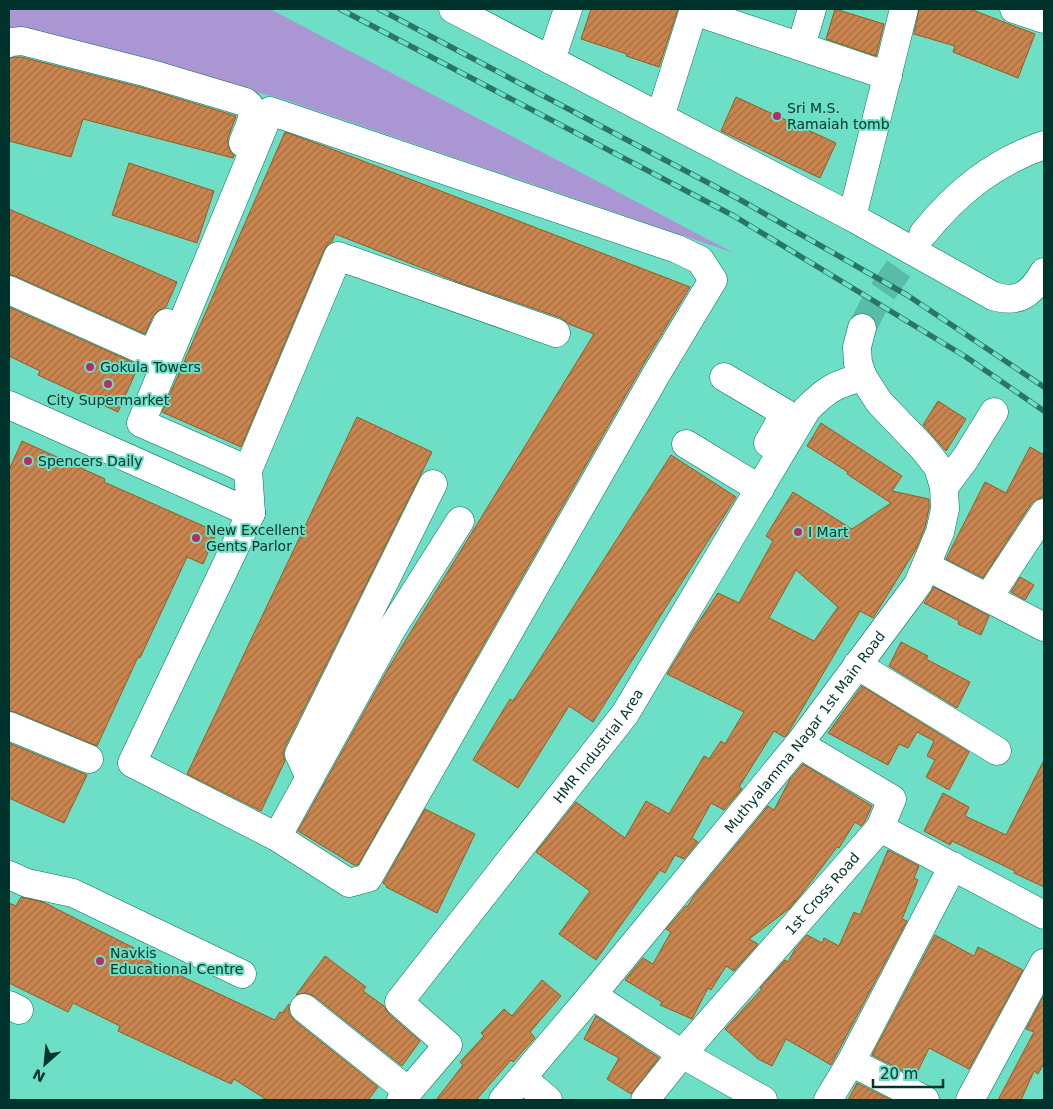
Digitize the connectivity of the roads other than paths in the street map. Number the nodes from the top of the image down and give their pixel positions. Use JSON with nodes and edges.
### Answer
{"nodes":[{"id":1,"x":455,"y":9,"type":"edge"},
{"id":2,"x":568,"y":9,"type":"edge"},
{"id":3,"x":812,"y":9,"type":"edge"},
{"id":4,"x":904,"y":9,"type":"edge"},
{"id":5,"x":1014,"y":9,"type":"edge"},
{"id":6,"x":694,"y":10,"type":"edge"},
{"id":7,"x":1044,"y":19,"type":"edge"},
{"id":8,"x":9,"y":43,"type":"edge"},
{"id":9,"x":801,"y":46,"type":"junction"},
{"id":10,"x":551,"y":60,"type":"junction"},
{"id":11,"x":888,"y":76,"type":"junction"},
{"id":12,"x":660,"y":117,"type":"junction"},
{"id":13,"x":1044,"y":144,"type":"edge"},
{"id":14,"x":852,"y":217,"type":"junction"},
{"id":15,"x":923,"y":234,"type":"tunnel mouth"},
{"id":16,"x":1044,"y":272,"type":"edge"},
{"id":17,"x":9,"y":290,"type":"edge"},
{"id":18,"x":862,"y":328,"type":"tunnel mouth"},
{"id":19,"x":556,"y":333,"type":"dead end"},
{"id":20,"x":724,"y":377,"type":"dead end"},
{"id":21,"x":863,"y":377,"type":"junction"},
{"id":22,"x":9,"y":406,"type":"edge"},
{"id":23,"x":994,"y":412,"type":"dead end"},
{"id":24,"x":686,"y":444,"type":"dead end"},
{"id":25,"x":248,"y":470,"type":"junction"},
{"id":26,"x":433,"y":484,"type":"dead end"},
{"id":27,"x":753,"y":485,"type":"junction"},
{"id":28,"x":944,"y":487,"type":"junction"},
{"id":29,"x":1044,"y":513,"type":"edge"},
{"id":30,"x":251,"y":514,"type":"junction"},
{"id":31,"x":460,"y":521,"type":"dead end"},
{"id":32,"x":926,"y":566,"type":"junction"},
{"id":33,"x":988,"y":598,"type":"junction"},
{"id":34,"x":1044,"y":627,"type":"edge"},
{"id":35,"x":857,"y":665,"type":"junction"},
{"id":36,"x":9,"y":726,"type":"edge"},
{"id":37,"x":799,"y":744,"type":"junction"},
{"id":38,"x":997,"y":751,"type":"dead end"},
{"id":39,"x":89,"y":759,"type":"dead end"},
{"id":40,"x":310,"y":778,"type":"junction"},
{"id":41,"x":880,"y":828,"type":"junction"},
{"id":42,"x":277,"y":837,"type":"junction"},
{"id":43,"x":953,"y":866,"type":"junction"},
{"id":44,"x":9,"y":875,"type":"edge"},
{"id":45,"x":1044,"y":915,"type":"edge"},
{"id":46,"x":1044,"y":963,"type":"edge"},
{"id":47,"x":242,"y":974,"type":"dead end"},
{"id":48,"x":592,"y":996,"type":"junction"},
{"id":49,"x":304,"y":1008,"type":"dead end"},
{"id":50,"x":682,"y":1054,"type":"junction"},
{"id":51,"x":851,"y":1062,"type":"junction"},
{"id":52,"x":522,"y":1078,"type":"junction"},
{"id":53,"x":405,"y":1096,"type":"edge"},
{"id":54,"x":503,"y":1100,"type":"edge"},
{"id":55,"x":548,"y":1100,"type":"edge"},
{"id":56,"x":645,"y":1100,"type":"edge"},
{"id":57,"x":763,"y":1100,"type":"edge"},
{"id":58,"x":828,"y":1100,"type":"edge"},
{"id":59,"x":925,"y":1100,"type":"edge"},
{"id":60,"x":970,"y":1100,"type":"edge"}],
"edges":[{"from":1,"to":10,"type":"street"},
{"from":2,"to":10,"type":"street"},
{"from":3,"to":9,"type":"street"},
{"from":4,"to":11,"type":"street"},
{"from":5,"to":7,"type":"street"},
{"from":6,"to":9,"type":"street"},
{"from":6,"to":12,"type":"street"},
{"from":8,"to":17,"type":"street"},
{"from":9,"to":11,"type":"street"},
{"from":10,"to":12,"type":"street"},
{"from":11,"to":14,"type":"street"},
{"from":12,"to":14,"type":"street"},
{"from":13,"to":15,"type":"street"},
{"from":14,"to":16,"type":"street"},
{"from":18,"to":21,"type":"street","name":"Muthyalamma Nagar 1st Main Road"},
{"from":19,"to":25,"type":"street"},
{"from":20,"to":27,"type":"street"},
{"from":21,"to":27,"type":"street","name":"HMR Industrial Area"},
{"from":21,"to":28,"type":"street","name":"Muthyalamma Nagar 1st Main Road"},
{"from":22,"to":30,"type":"street"},
{"from":23,"to":28,"type":"street"},
{"from":24,"to":27,"type":"street"},
{"from":25,"to":30,"type":"street"},
{"from":25,"to":42,"type":"street"},
{"from":26,"to":40,"type":"street"},
{"from":27,"to":53,"type":"street","name":"HMR Industrial Area"},
{"from":28,"to":32,"type":"street","name":"Muthyalamma Nagar 1st Main Road"},
{"from":29,"to":33,"type":"street"},
{"from":30,"to":42,"type":"street"},
{"from":31,"to":40,"type":"street"},
{"from":32,"to":33,"type":"street"},
{"from":32,"to":35,"type":"street","name":"Muthyalamma Nagar 1st Main Road"},
{"from":33,"to":34,"type":"street"},
{"from":35,"to":37,"type":"street","name":"Muthyalamma Nagar 1st Main Road"},
{"from":35,"to":38,"type":"street"},
{"from":36,"to":39,"type":"street"},
{"from":37,"to":41,"type":"street","name":"1st Cross Road"},
{"from":37,"to":48,"type":"street","name":"Muthyalamma Nagar 1st Main Road"},
{"from":40,"to":42,"type":"street"},
{"from":41,"to":43,"type":"street"},
{"from":41,"to":50,"type":"street","name":"1st Cross Road"},
{"from":43,"to":45,"type":"street"},
{"from":43,"to":51,"type":"street"},
{"from":44,"to":47,"type":"street"},
{"from":46,"to":60,"type":"street"},
{"from":48,"to":50,"type":"street"},
{"from":48,"to":52,"type":"street","name":"Muthyalamma Nagar 1st Main Road"},
{"from":49,"to":53,"type":"street"},
{"from":50,"to":56,"type":"street","name":"1st Cross Road"},
{"from":50,"to":57,"type":"street"},
{"from":51,"to":58,"type":"street"},
{"from":51,"to":59,"type":"street"},
{"from":52,"to":54,"type":"street","name":"Muthyalamma Nagar 1st Main Road"},
{"from":52,"to":55,"type":"street"}]}
